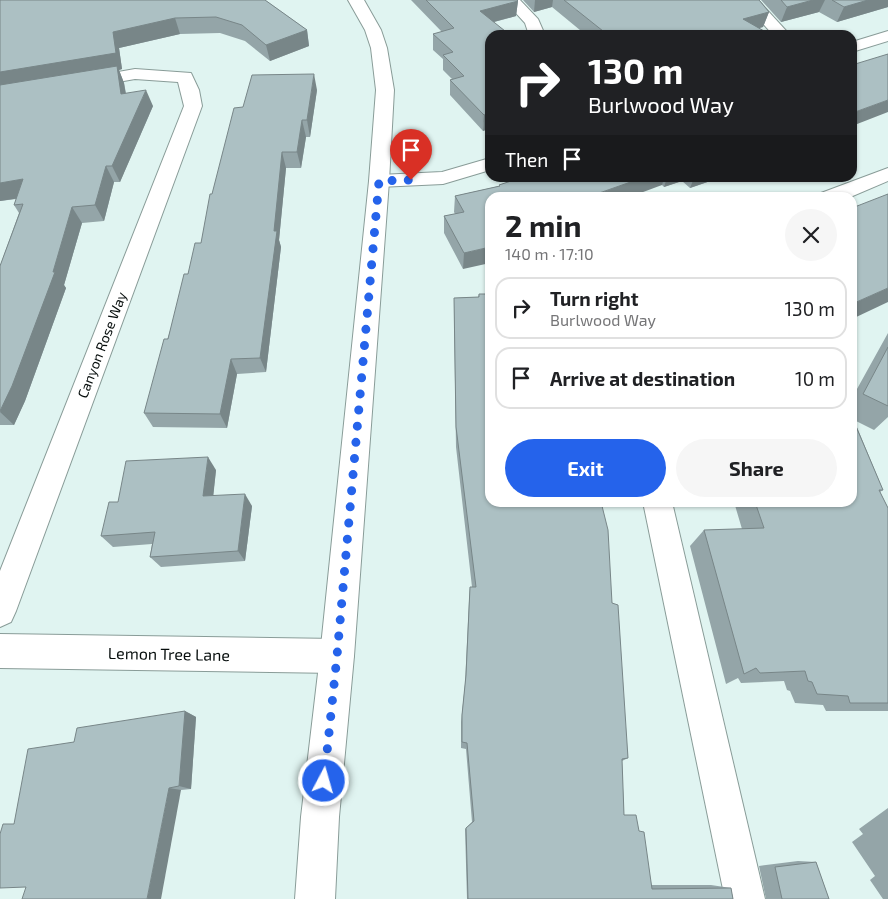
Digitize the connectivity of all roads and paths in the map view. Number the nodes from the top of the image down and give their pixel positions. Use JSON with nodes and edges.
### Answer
{"nodes":[{"id":1,"x":356,"y":0,"type":"edge"},
{"id":2,"x":512,"y":0,"type":"edge"},
{"id":3,"x":750,"y":0,"type":"edge"},
{"id":4,"x":535,"y":30,"type":"edge"},
{"id":5,"x":777,"y":30,"type":"edge"},
{"id":6,"x":888,"y":36,"type":"edge"},
{"id":7,"x":857,"y":46,"type":"edge"},
{"id":8,"x":72,"y":85,"type":"edge"},
{"id":9,"x":485,"y":166,"type":"edge"},
{"id":10,"x":888,"y":174,"type":"edge"},
{"id":11,"x":379,"y":181,"type":"junction"},
{"id":12,"x":843,"y":192,"type":"edge"},
{"id":13,"x":658,"y":507,"type":"edge"},
{"id":14,"x":0,"y":611,"type":"edge"},
{"id":15,"x":0,"y":651,"type":"edge"},
{"id":16,"x":337,"y":656,"type":"junction"},
{"id":17,"x":315,"y":899,"type":"edge"},
{"id":18,"x":745,"y":899,"type":"edge"}],
"edges":[{"from":1,"to":11,"type":"street"},
{"from":2,"to":4,"type":"street"},
{"from":3,"to":5,"type":"street"},
{"from":6,"to":7,"type":"street"},
{"from":8,"to":14,"type":"street","name":"Canyon Rose Way"},
{"from":9,"to":11,"type":"street"},
{"from":10,"to":12,"type":"street"},
{"from":11,"to":16,"type":"street"},
{"from":13,"to":18,"type":"street"},
{"from":15,"to":16,"type":"street","name":"Lemon Tree Lane"},
{"from":16,"to":17,"type":"street"}]}
